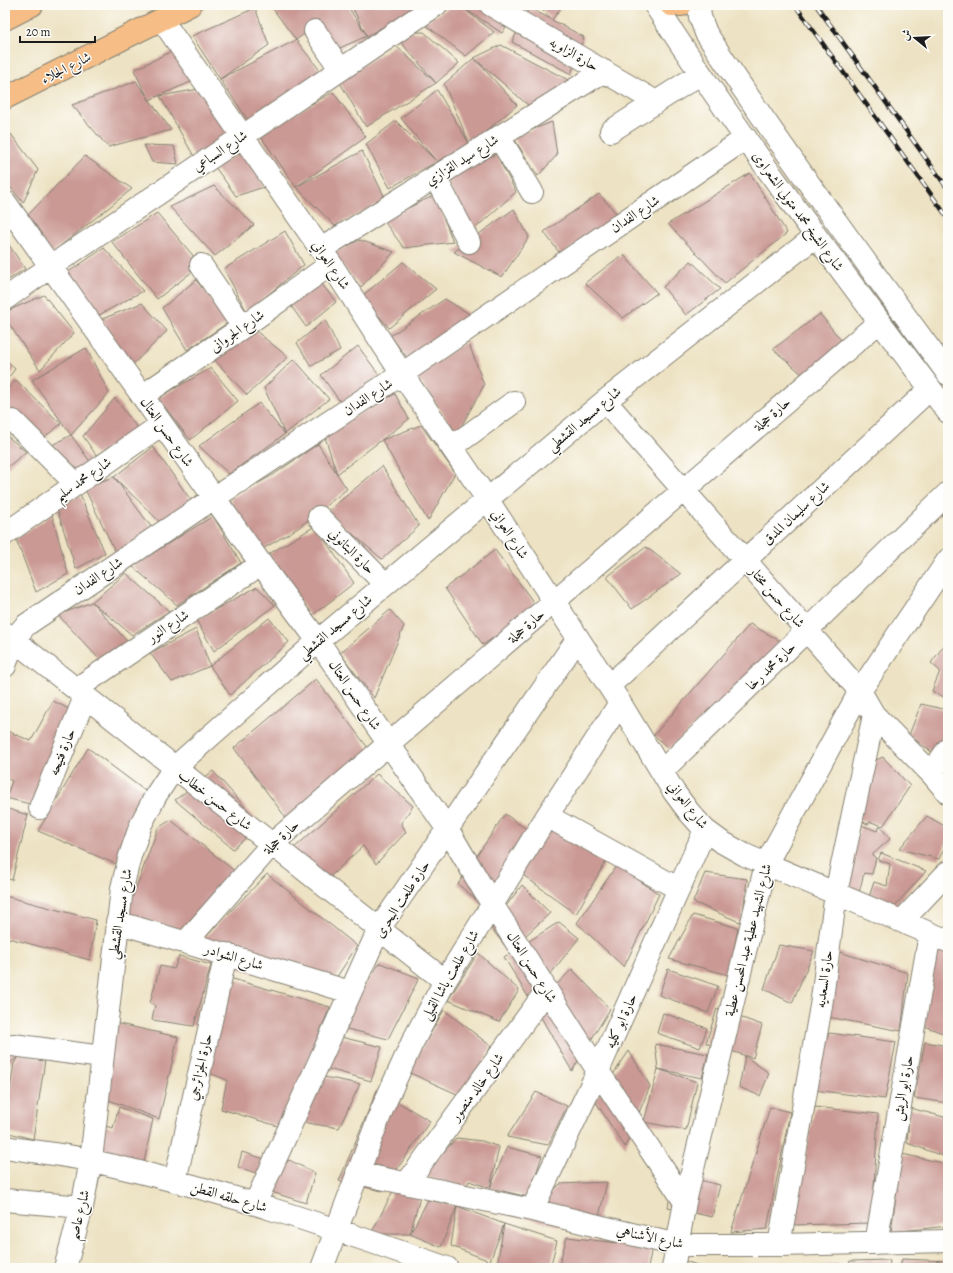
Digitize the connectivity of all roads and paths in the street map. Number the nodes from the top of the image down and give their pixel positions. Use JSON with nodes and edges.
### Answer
{"nodes":[{"id":1,"x":32,"y":5,"type":"edge"},
{"id":2,"x":190,"y":5,"type":"edge"},
{"id":3,"x":436,"y":5,"type":"edge"},
{"id":4,"x":491,"y":5,"type":"edge"},
{"id":5,"x":655,"y":5,"type":"edge"},
{"id":6,"x":671,"y":5,"type":"edge"},
{"id":7,"x":681,"y":5,"type":"edge"},
{"id":8,"x":699,"y":5,"type":"edge"},
{"id":9,"x":5,"y":19,"type":"edge"},
{"id":10,"x":162,"y":20,"type":"junction"},
{"id":11,"x":315,"y":31,"type":"dead end"},
{"id":12,"x":340,"y":69,"type":"junction"},
{"id":13,"x":604,"y":71,"type":"junction"},
{"id":14,"x":700,"y":74,"type":"junction"},
{"id":15,"x":5,"y":98,"type":"edge"},
{"id":16,"x":656,"y":102,"type":"junction"},
{"id":17,"x":611,"y":131,"type":"dead end"},
{"id":18,"x":242,"y":136,"type":"junction"},
{"id":19,"x":499,"y":137,"type":"junction"},
{"id":20,"x":746,"y":138,"type":"junction"},
{"id":21,"x":435,"y":177,"type":"junction"},
{"id":22,"x":532,"y":192,"type":"dead end"},
{"id":23,"x":5,"y":202,"type":"edge"},
{"id":24,"x":816,"y":236,"type":"junction"},
{"id":25,"x":469,"y":242,"type":"dead end"},
{"id":26,"x":326,"y":256,"type":"junction"},
{"id":27,"x":201,"y":265,"type":"dead end"},
{"id":28,"x":50,"y":267,"type":"junction"},
{"id":29,"x":5,"y":299,"type":"edge"},
{"id":30,"x":879,"y":322,"type":"junction"},
{"id":31,"x":243,"y":327,"type":"junction"},
{"id":32,"x":402,"y":374,"type":"junction"},
{"id":33,"x":948,"y":374,"type":"edge"},
{"id":34,"x":930,"y":389,"type":"junction"},
{"id":35,"x":142,"y":396,"type":"junction"},
{"id":36,"x":605,"y":401,"type":"junction"},
{"id":37,"x":514,"y":402,"type":"dead end"},
{"id":38,"x":948,"y":412,"type":"edge"},
{"id":39,"x":13,"y":421,"type":"dead end"},
{"id":40,"x":162,"y":424,"type":"junction"},
{"id":41,"x":452,"y":447,"type":"junction"},
{"id":42,"x":76,"y":484,"type":"junction"},
{"id":43,"x":684,"y":490,"type":"junction"},
{"id":44,"x":948,"y":493,"type":"edge"},
{"id":45,"x":214,"y":498,"type":"junction"},
{"id":46,"x":487,"y":499,"type":"junction"},
{"id":47,"x":319,"y":518,"type":"dead end"},
{"id":48,"x":5,"y":534,"type":"edge"},
{"id":49,"x":745,"y":560,"type":"junction"},
{"id":50,"x":948,"y":560,"type":"edge"},
{"id":51,"x":261,"y":564,"type":"junction"},
{"id":52,"x":385,"y":584,"type":"junction"},
{"id":53,"x":554,"y":602,"type":"junction"},
{"id":54,"x":807,"y":631,"type":"junction"},
{"id":55,"x":9,"y":636,"type":"edge"},
{"id":56,"x":578,"y":638,"type":"junction"},
{"id":57,"x":318,"y":641,"type":"junction"},
{"id":58,"x":5,"y":666,"type":"edge"},
{"id":59,"x":860,"y":691,"type":"junction"},
{"id":60,"x":80,"y":693,"type":"junction"},
{"id":61,"x":615,"y":695,"type":"junction"},
{"id":62,"x":874,"y":715,"type":"junction"},
{"id":63,"x":388,"y":744,"type":"junction"},
{"id":64,"x":948,"y":749,"type":"edge"},
{"id":65,"x":174,"y":768,"type":"junction"},
{"id":66,"x":662,"y":772,"type":"junction"},
{"id":67,"x":931,"y":773,"type":"junction"},
{"id":68,"x":948,"y":793,"type":"edge"},
{"id":69,"x":40,"y":808,"type":"dead end"},
{"id":70,"x":547,"y":816,"type":"junction"},
{"id":71,"x":448,"y":830,"type":"junction"},
{"id":72,"x":705,"y":830,"type":"junction"},
{"id":73,"x":272,"y":844,"type":"junction"},
{"id":74,"x":766,"y":864,"type":"junction"},
{"id":75,"x":948,"y":872,"type":"edge"},
{"id":76,"x":679,"y":889,"type":"junction"},
{"id":77,"x":836,"y":893,"type":"junction"},
{"id":78,"x":492,"y":904,"type":"junction"},
{"id":79,"x":902,"y":921,"type":"junction"},
{"id":80,"x":117,"y":922,"type":"junction"},
{"id":81,"x":380,"y":929,"type":"junction"},
{"id":82,"x":939,"y":937,"type":"edge"},
{"id":83,"x":186,"y":942,"type":"junction"},
{"id":84,"x":226,"y":954,"type":"junction"},
{"id":85,"x":445,"y":981,"type":"junction"},
{"id":86,"x":547,"y":990,"type":"junction"},
{"id":87,"x":350,"y":992,"type":"junction"},
{"id":88,"x":13,"y":1045,"type":"dead end"},
{"id":89,"x":102,"y":1057,"type":"junction"},
{"id":90,"x":598,"y":1071,"type":"junction"},
{"id":91,"x":5,"y":1147,"type":"edge"},
{"id":92,"x":91,"y":1160,"type":"junction"},
{"id":93,"x":357,"y":1173,"type":"junction"},
{"id":94,"x":175,"y":1181,"type":"junction"},
{"id":95,"x":407,"y":1183,"type":"junction"},
{"id":96,"x":5,"y":1200,"type":"edge"},
{"id":97,"x":685,"y":1202,"type":"junction"},
{"id":98,"x":255,"y":1204,"type":"junction"},
{"id":99,"x":82,"y":1207,"type":"junction"},
{"id":100,"x":532,"y":1210,"type":"junction"},
{"id":101,"x":336,"y":1229,"type":"junction"},
{"id":102,"x":948,"y":1241,"type":"edge"},
{"id":103,"x":876,"y":1243,"type":"junction"},
{"id":104,"x":677,"y":1245,"type":"junction"},
{"id":105,"x":779,"y":1245,"type":"junction"},
{"id":106,"x":64,"y":1268,"type":"edge"},
{"id":107,"x":322,"y":1268,"type":"edge"},
{"id":108,"x":447,"y":1268,"type":"edge"},
{"id":109,"x":674,"y":1268,"type":"edge"}],
"edges":[{"from":1,"to":9,"type":"main road"},
{"from":2,"to":10,"type":"main road","name":"شارع الجلاء"},
{"from":3,"to":12,"type":"street","name":"شارع السباعي"},
{"from":4,"to":13,"type":"street","name":"حارة الزاويه"},
{"from":5,"to":14,"type":"street","name":"شارع الشيخ محمد متولي الشعراوى"},
{"from":6,"to":7,"type":"main road"},
{"from":8,"to":33,"type":"street","name":"شارع الشيخ محمد متولي الشعراوى"},
{"from":10,"to":15,"type":"main road","name":"شارع الجلاء"},
{"from":10,"to":18,"type":"street","name":"شارع العواني"},
{"from":11,"to":12,"type":"street"},
{"from":12,"to":18,"type":"street","name":"شارع السباعي"},
{"from":13,"to":16,"type":"street","name":"حارة الزاويه"},
{"from":13,"to":19,"type":"street","name":"شارع سيد القزازي"},
{"from":14,"to":16,"type":"street"},
{"from":14,"to":20,"type":"street","name":"شارع الشيخ محمد متولي الشعراوى"},
{"from":16,"to":17,"type":"street"},
{"from":18,"to":26,"type":"street","name":"شارع العواني"},
{"from":18,"to":28,"type":"street","name":"شارع السباعي"},
{"from":19,"to":21,"type":"street","name":"شارع سيد القزازي"},
{"from":19,"to":22,"type":"street"},
{"from":20,"to":24,"type":"street","name":"شارع الشيخ محمد متولي الشعراوى"},
{"from":20,"to":32,"type":"street","name":"شارع الفدان"},
{"from":21,"to":25,"type":"street"},
{"from":21,"to":26,"type":"street","name":"شارع سيد القزازي"},
{"from":23,"to":28,"type":"street","name":"شارع حسن العتال"},
{"from":24,"to":30,"type":"street","name":"شارع الشيخ محمد متولي الشعراوى"},
{"from":24,"to":36,"type":"street","name":"شارع مسجد القشطي"},
{"from":26,"to":31,"type":"street","name":"شارع الجروانى"},
{"from":26,"to":32,"type":"street","name":"شارع العواني"},
{"from":27,"to":31,"type":"street"},
{"from":28,"to":29,"type":"street","name":"شارع السباعي"},
{"from":28,"to":35,"type":"street","name":"شارع حسن العتال"},
{"from":30,"to":34,"type":"street","name":"شارع الشيخ محمد متولي الشعراوى"},
{"from":30,"to":43,"type":"street","name":"حارة حجلة"},
{"from":31,"to":35,"type":"street","name":"شارع الجروانى"},
{"from":32,"to":41,"type":"street","name":"شارع العواني"},
{"from":32,"to":45,"type":"street","name":"شارع الفدان"},
{"from":34,"to":38,"type":"street","name":"شارع الشيخ محمد متولي الشعراوى"},
{"from":34,"to":49,"type":"street","name":"شارع سليمان المدق"},
{"from":35,"to":40,"type":"street","name":"شارع حسن العتال"},
{"from":36,"to":43,"type":"street","name":"شارع حسن مختار"},
{"from":36,"to":46,"type":"street","name":"شارع مسجد القشطي"},
{"from":37,"to":41,"type":"street"},
{"from":39,"to":42,"type":"street"},
{"from":40,"to":42,"type":"street","name":"شارع محمد سليم"},
{"from":40,"to":45,"type":"street","name":"شارع حسن العتال"},
{"from":41,"to":46,"type":"street","name":"شارع العواني"},
{"from":42,"to":48,"type":"street","name":"شارع محمد سليم"},
{"from":43,"to":49,"type":"street","name":"شارع حسن مختار"},
{"from":43,"to":53,"type":"street","name":"حارة حجلة"},
{"from":44,"to":54,"type":"street","name":"حارة محمد رخا"},
{"from":45,"to":51,"type":"street","name":"شارع حسن العتال"},
{"from":45,"to":55,"type":"street","name":"شارع الفدان"},
{"from":46,"to":52,"type":"street","name":"شارع مسجد القشطي"},
{"from":46,"to":53,"type":"street","name":"شارع العواني"},
{"from":47,"to":52,"type":"street","name":"حارة البتانوني"},
{"from":49,"to":54,"type":"street","name":"شارع حسن مختار"},
{"from":49,"to":61,"type":"street","name":"شارع سليمان المدق"},
{"from":50,"to":59,"type":"street","name":"شارع الشهيد عطية عبد المحسن عطية"},
{"from":51,"to":57,"type":"street","name":"شارع حسن العتال"},
{"from":51,"to":60,"type":"street","name":"شارع النور"},
{"from":52,"to":57,"type":"street","name":"شارع مسجد القشطي"},
{"from":53,"to":56,"type":"street","name":"شارع العواني"},
{"from":53,"to":63,"type":"street","name":"حارة حجلة"},
{"from":54,"to":59,"type":"street","name":"شارع حسن مختار"},
{"from":54,"to":66,"type":"street","name":"حارة محمد رخا"},
{"from":55,"to":58,"type":"street","name":"شارع الفدان"},
{"from":55,"to":60,"type":"street","name":"شارع حسن خطاب"},
{"from":56,"to":61,"type":"street","name":"شارع العواني"},
{"from":56,"to":71,"type":"street","name":"حارة طلعت البحرى"},
{"from":57,"to":63,"type":"street","name":"شارع حسن العتال"},
{"from":57,"to":65,"type":"street","name":"شارع مسجد القشطي"},
{"from":59,"to":62,"type":"street","name":"شارع حسن مختار"},
{"from":59,"to":74,"type":"street","name":"شارع الشهيد عطية عبد المحسن عطية"},
{"from":60,"to":65,"type":"street","name":"شارع حسن خطاب"},
{"from":60,"to":69,"type":"street","name":"حارة فتيحه"},
{"from":61,"to":66,"type":"street","name":"شارع العواني"},
{"from":61,"to":70,"type":"street","name":"شارع طلعت باشا القبلى"},
{"from":62,"to":67,"type":"street","name":"شارع حسن مختار"},
{"from":62,"to":77,"type":"street","name":"حارة السعديه"},
{"from":63,"to":71,"type":"street","name":"شارع حسن العتال"},
{"from":63,"to":73,"type":"street","name":"حارة حجلة"},
{"from":64,"to":67,"type":"street"},
{"from":65,"to":73,"type":"street","name":"شارع حسن خطاب"},
{"from":65,"to":80,"type":"street","name":"شارع مسجد القشطي"},
{"from":66,"to":72,"type":"street","name":"شارع العواني"},
{"from":67,"to":68,"type":"street","name":"شارع حسن مختار"},
{"from":70,"to":76,"type":"street"},
{"from":70,"to":78,"type":"street","name":"شارع طلعت باشا القبلى"},
{"from":71,"to":78,"type":"street","name":"شارع حسن العتال"},
{"from":71,"to":81,"type":"street","name":"حارة طلعت البحرى"},
{"from":72,"to":74,"type":"street","name":"شارع العواني"},
{"from":72,"to":76,"type":"street","name":"حارة ابو كليه"},
{"from":73,"to":81,"type":"street","name":"شارع حسن خطاب"},
{"from":73,"to":83,"type":"street","name":"حارة حجلة"},
{"from":74,"to":77,"type":"street","name":"شارع العواني"},
{"from":74,"to":97,"type":"street","name":"شارع الشهيد عطية عبد المحسن عطية"},
{"from":75,"to":79,"type":"street"},
{"from":76,"to":90,"type":"street","name":"حارة ابو كليه"},
{"from":77,"to":79,"type":"street","name":"شارع العواني"},
{"from":77,"to":105,"type":"street","name":"حارة السعديه"},
{"from":78,"to":85,"type":"street","name":"شارع طلعت باشا القبلى"},
{"from":78,"to":86,"type":"street","name":"شارع حسن العتال"},
{"from":79,"to":82,"type":"street","name":"شارع العواني"},
{"from":80,"to":83,"type":"street","name":"شارع الشوادر"},
{"from":80,"to":89,"type":"street","name":"شارع مسجد القشطي"},
{"from":81,"to":85,"type":"street","name":"شارع حسن خطاب"},
{"from":81,"to":87,"type":"street","name":"حارة طلعت البحرى"},
{"from":82,"to":103,"type":"street","name":"حارة ابو الريش"},
{"from":83,"to":84,"type":"street","name":"شارع الشوادر"},
{"from":84,"to":87,"type":"street","name":"شارع الشوادر"},
{"from":84,"to":94,"type":"street","name":"حارة الجزائرجي"},
{"from":85,"to":93,"type":"street","name":"شارع طلعت باشا القبلى"},
{"from":86,"to":90,"type":"street","name":"شارع حسن العتال"},
{"from":86,"to":95,"type":"street","name":"شارع خالد منصور"},
{"from":87,"to":98,"type":"street","name":"حارة طلعت البحرى"},
{"from":88,"to":89,"type":"street"},
{"from":89,"to":92,"type":"street","name":"شارع مسجد القشطي"},
{"from":90,"to":97,"type":"street","name":"شارع حسن العتال"},
{"from":90,"to":100,"type":"street","name":"حارة ابو كليه"},
{"from":91,"to":92,"type":"street","name":"شارع حلقه القطن"},
{"from":92,"to":94,"type":"street","name":"شارع حلقه القطن"},
{"from":92,"to":99,"type":"street","name":"شارع عاصم"},
{"from":93,"to":95,"type":"street","name":"شارع الأشناهي"},
{"from":93,"to":101,"type":"street","name":"شارع طلعت باشا القبلى"},
{"from":94,"to":98,"type":"street","name":"شارع حلقه القطن"},
{"from":95,"to":100,"type":"street","name":"شارع الأشناهي"},
{"from":96,"to":99,"type":"street"},
{"from":97,"to":104,"type":"street","name":"شارع الشهيد عطية عبد المحسن عطية"},
{"from":98,"to":101,"type":"street","name":"شارع حلقه القطن"},
{"from":99,"to":106,"type":"street","name":"شارع عاصم"},
{"from":100,"to":104,"type":"street","name":"شارع الأشناهي"},
{"from":101,"to":107,"type":"street","name":"شارع طلعت باشا القبلى"},
{"from":101,"to":108,"type":"street","name":"شارع حلقه القطن"},
{"from":102,"to":103,"type":"street","name":"شارع الأشناهي"},
{"from":103,"to":105,"type":"street","name":"شارع الأشناهي"},
{"from":104,"to":105,"type":"street","name":"شارع الأشناهي"},
{"from":104,"to":109,"type":"street","name":"شارع الشهيد عطية عبد المحسن عطية"}]}
